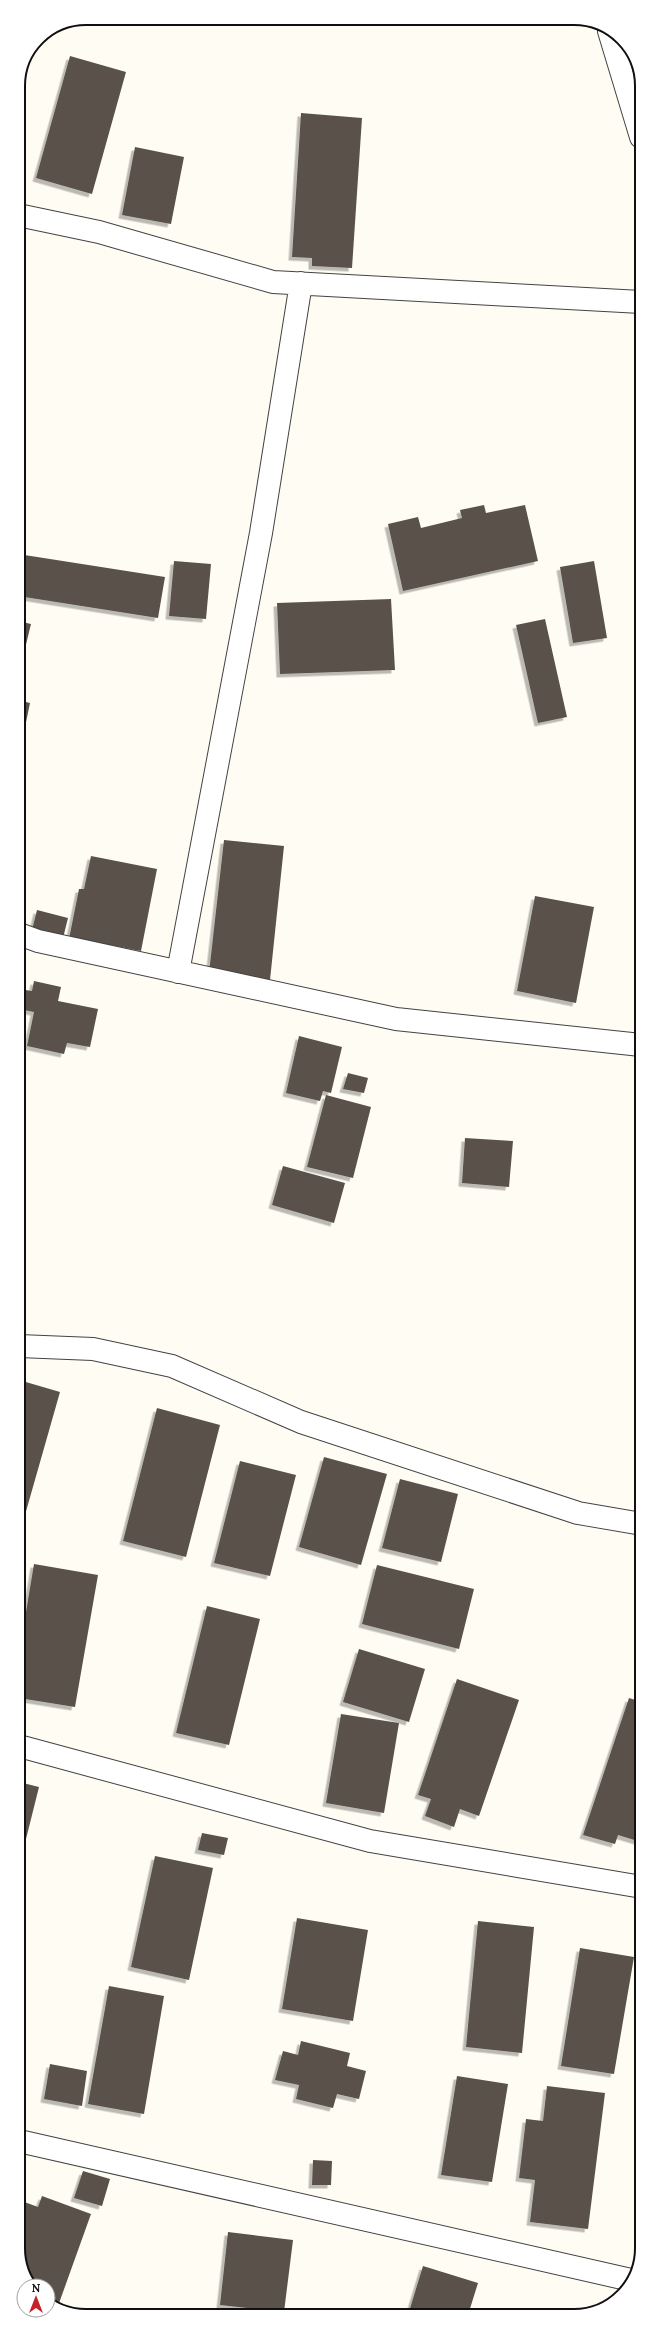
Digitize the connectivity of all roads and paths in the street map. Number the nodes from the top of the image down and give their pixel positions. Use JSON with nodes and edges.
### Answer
{"nodes":[{"id":1,"x":611,"y":38,"type":"edge"},
{"id":2,"x":635,"y":117,"type":"edge"},
{"id":3,"x":25,"y":216,"type":"edge"},
{"id":4,"x":301,"y":283,"type":"junction"},
{"id":5,"x":635,"y":302,"type":"edge"},
{"id":6,"x":25,"y":936,"type":"edge"},
{"id":7,"x":178,"y":972,"type":"junction"},
{"id":8,"x":635,"y":1044,"type":"edge"},
{"id":9,"x":25,"y":1346,"type":"edge"},
{"id":10,"x":635,"y":1523,"type":"edge"},
{"id":11,"x":25,"y":1748,"type":"edge"},
{"id":12,"x":635,"y":1886,"type":"edge"},
{"id":13,"x":25,"y":2142,"type":"edge"},
{"id":14,"x":626,"y":2279,"type":"edge"}],
"edges":[{"from":1,"to":2,"type":"street"},
{"from":3,"to":4,"type":"street"},
{"from":4,"to":5,"type":"street"},
{"from":4,"to":7,"type":"street"},
{"from":6,"to":7,"type":"street"},
{"from":7,"to":8,"type":"street"},
{"from":9,"to":10,"type":"street"},
{"from":11,"to":12,"type":"street"},
{"from":13,"to":14,"type":"street"}]}
